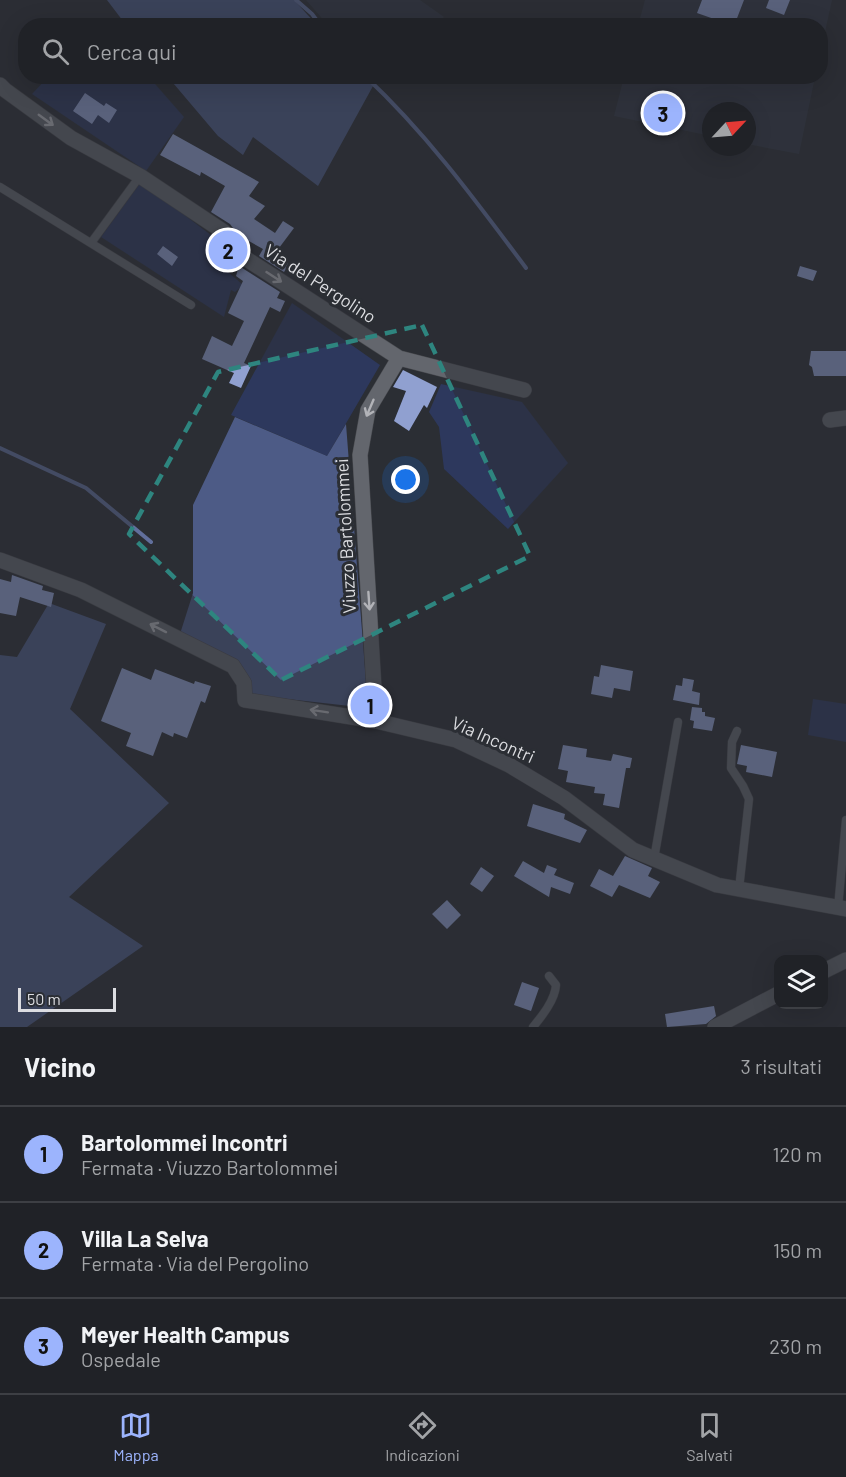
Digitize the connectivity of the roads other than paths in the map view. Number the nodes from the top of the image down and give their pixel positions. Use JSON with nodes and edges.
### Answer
{"nodes":[{"id":1,"x":0,"y":85,"type":"edge"},
{"id":2,"x":140,"y":176,"type":"junction"},
{"id":3,"x":0,"y":187,"type":"edge"},
{"id":4,"x":91,"y":243,"type":"junction"},
{"id":5,"x":191,"y":305,"type":"dead end"},
{"id":6,"x":399,"y":358,"type":"junction"},
{"id":7,"x":524,"y":390,"type":"dead end"},
{"id":8,"x":846,"y":418,"type":"edge"},
{"id":9,"x":830,"y":420,"type":"dead end"},
{"id":10,"x":0,"y":560,"type":"edge"},
{"id":11,"x":376,"y":721,"type":"junction"},
{"id":12,"x":678,"y":722,"type":"dead end"},
{"id":13,"x":738,"y":730,"type":"dead end"},
{"id":14,"x":846,"y":820,"type":"edge"},
{"id":15,"x":654,"y":859,"type":"junction"},
{"id":16,"x":738,"y":889,"type":"junction"},
{"id":17,"x":842,"y":908,"type":"edge"},
{"id":18,"x":846,"y":960,"type":"edge"},
{"id":19,"x":828,"y":969,"type":"edge"},
{"id":20,"x":549,"y":976,"type":"dead end"},
{"id":21,"x":774,"y":996,"type":"edge"},
{"id":22,"x":533,"y":1027,"type":"edge"},
{"id":23,"x":715,"y":1027,"type":"edge"}],
"edges":[{"from":1,"to":2,"type":"street","name":"Via del Pergolino","one_way":true},
{"from":2,"to":4,"type":"lane"},
{"from":2,"to":6,"type":"street","name":"Via del Pergolino","one_way":true},
{"from":3,"to":4,"type":"lane"},
{"from":4,"to":5,"type":"lane"},
{"from":6,"to":7,"type":"street","name":"Via del Pergolino"},
{"from":6,"to":11,"type":"street","name":"Viuzzo Bartolommei","one_way":true},
{"from":8,"to":9,"type":"street"},
{"from":11,"to":10,"type":"street","name":"Via Incontri","one_way":true},
{"from":11,"to":15,"type":"street","name":"Via Incontri"},
{"from":12,"to":15,"type":"lane"},
{"from":13,"to":16,"type":"lane"},
{"from":14,"to":17,"type":"lane"},
{"from":15,"to":16,"type":"street","name":"Via Incontri"},
{"from":16,"to":17,"type":"street","name":"Via Incontri"},
{"from":18,"to":19,"type":"street"},
{"from":20,"to":22,"type":"lane"},
{"from":21,"to":23,"type":"street"}]}
